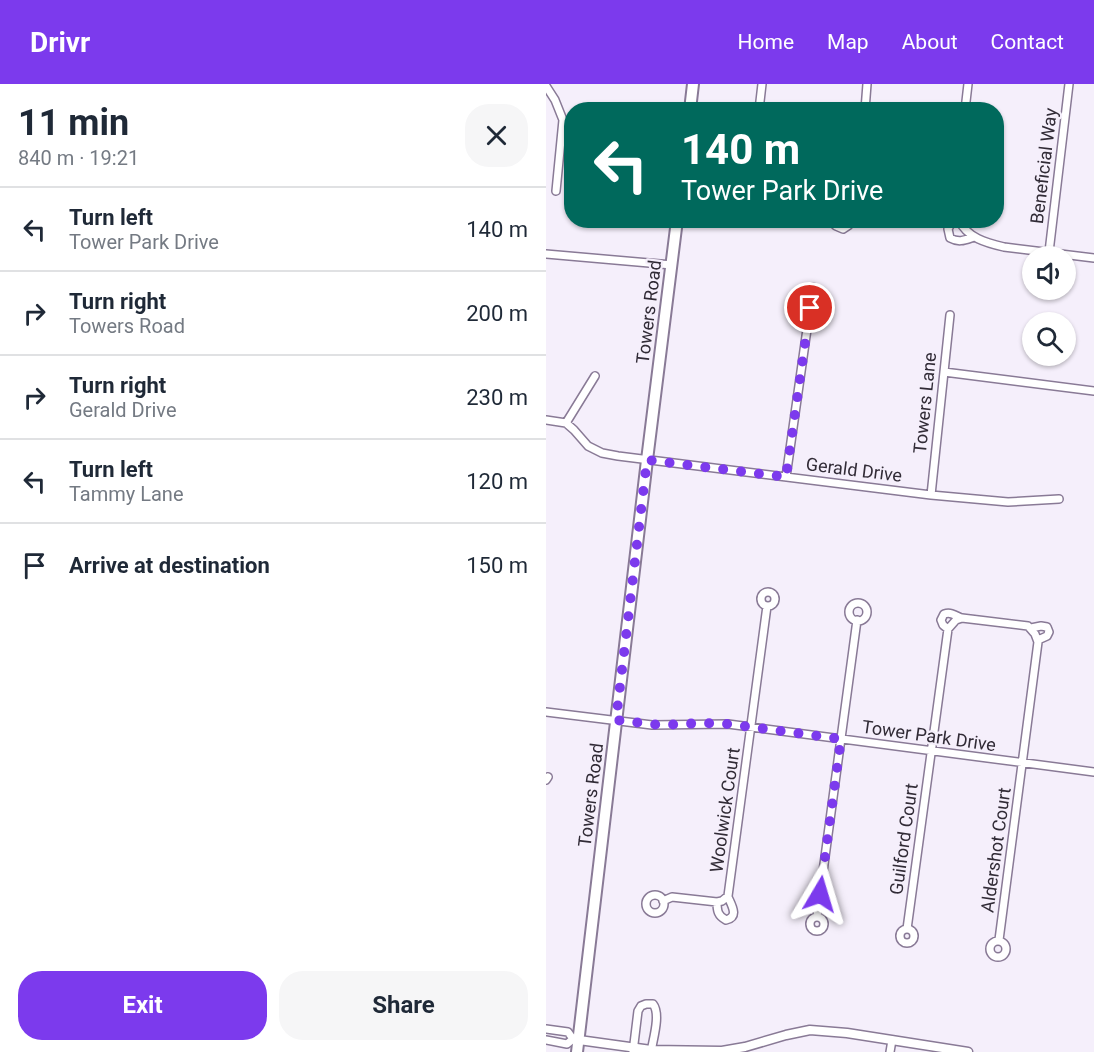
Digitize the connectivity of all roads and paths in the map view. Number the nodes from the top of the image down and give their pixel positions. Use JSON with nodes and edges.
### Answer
{"nodes":[{"id":1,"x":693,"y":84,"type":"edge"},
{"id":2,"x":762,"y":84,"type":"edge"},
{"id":3,"x":867,"y":84,"type":"edge"},
{"id":4,"x":968,"y":84,"type":"edge"},
{"id":5,"x":1069,"y":84,"type":"edge"},
{"id":6,"x":546,"y":86,"type":"edge"},
{"id":7,"x":691,"y":102,"type":"edge"},
{"id":8,"x":760,"y":102,"type":"edge"},
{"id":9,"x":866,"y":102,"type":"edge"},
{"id":10,"x":966,"y":102,"type":"edge"},
{"id":11,"x":556,"y":191,"type":"dead end"},
{"id":12,"x":676,"y":228,"type":"edge"},
{"id":13,"x":949,"y":228,"type":"edge"},
{"id":14,"x":964,"y":228,"type":"edge"},
{"id":15,"x":974,"y":237,"type":"junction"},
{"id":16,"x":1050,"y":246,"type":"edge"},
{"id":17,"x":1022,"y":249,"type":"edge"},
{"id":18,"x":546,"y":254,"type":"edge"},
{"id":19,"x":1076,"y":256,"type":"edge"},
{"id":20,"x":1094,"y":258,"type":"edge"},
{"id":21,"x":672,"y":265,"type":"junction"},
{"id":22,"x":813,"y":287,"type":"dead end"},
{"id":23,"x":950,"y":315,"type":"dead end"},
{"id":24,"x":944,"y":372,"type":"junction"},
{"id":25,"x":595,"y":376,"type":"dead end"},
{"id":26,"x":1094,"y":391,"type":"edge"},
{"id":27,"x":546,"y":420,"type":"edge"},
{"id":28,"x":566,"y":423,"type":"junction"},
{"id":29,"x":647,"y":460,"type":"junction"},
{"id":30,"x":786,"y":477,"type":"junction"},
{"id":31,"x":931,"y":495,"type":"junction"},
{"id":32,"x":1059,"y":499,"type":"dead end"},
{"id":33,"x":767,"y":606,"type":"dead end"},
{"id":34,"x":961,"y":618,"type":"junction"},
{"id":35,"x":857,"y":620,"type":"dead end"},
{"id":36,"x":1031,"y":628,"type":"junction"},
{"id":37,"x":948,"y":629,"type":"junction"},
{"id":38,"x":1038,"y":640,"type":"junction"},
{"id":39,"x":546,"y":712,"type":"edge"},
{"id":40,"x":616,"y":720,"type":"junction"},
{"id":41,"x":752,"y":727,"type":"junction"},
{"id":42,"x":841,"y":739,"type":"junction"},
{"id":43,"x":931,"y":752,"type":"junction"},
{"id":44,"x":1022,"y":763,"type":"junction"},
{"id":45,"x":1094,"y":772,"type":"edge"},
{"id":46,"x":728,"y":897,"type":"junction"},
{"id":47,"x":663,"y":901,"type":"dead end"},
{"id":48,"x":717,"y":902,"type":"junction"},
{"id":49,"x":818,"y":916,"type":"dead end"},
{"id":50,"x":907,"y":930,"type":"dead end"},
{"id":51,"x":999,"y":940,"type":"dead end"},
{"id":52,"x":546,"y":1029,"type":"edge"},
{"id":53,"x":546,"y":1040,"type":"edge"},
{"id":54,"x":576,"y":1040,"type":"junction"},
{"id":55,"x":891,"y":1040,"type":"junction"},
{"id":56,"x":633,"y":1049,"type":"edge"},
{"id":57,"x":651,"y":1051,"type":"edge"},
{"id":58,"x":577,"y":1052,"type":"edge"},
{"id":59,"x":704,"y":1052,"type":"edge"},
{"id":60,"x":890,"y":1052,"type":"edge"},
{"id":61,"x":968,"y":1052,"type":"edge"}],
"edges":[{"from":1,"to":7,"type":"main road"},
{"from":2,"to":8,"type":"street"},
{"from":3,"to":9,"type":"street"},
{"from":4,"to":10,"type":"street"},
{"from":5,"to":16,"type":"street","name":"Beneficial Way"},
{"from":6,"to":11,"type":"street"},
{"from":12,"to":21,"type":"main road","name":"Towers Road"},
{"from":13,"to":15,"type":"street"},
{"from":14,"to":15,"type":"street"},
{"from":15,"to":17,"type":"street"},
{"from":18,"to":21,"type":"street"},
{"from":19,"to":20,"type":"street"},
{"from":21,"to":29,"type":"main road","name":"Towers Road"},
{"from":22,"to":30,"type":"street"},
{"from":23,"to":24,"type":"street","name":"Towers Lane"},
{"from":24,"to":26,"type":"street"},
{"from":24,"to":31,"type":"street","name":"Towers Lane"},
{"from":25,"to":28,"type":"street"},
{"from":27,"to":28,"type":"street"},
{"from":28,"to":29,"type":"street","name":"Gerald Drive"},
{"from":29,"to":30,"type":"street","name":"Gerald Drive"},
{"from":29,"to":40,"type":"main road","name":"Towers Road"},
{"from":30,"to":31,"type":"street","name":"Gerald Drive"},
{"from":31,"to":32,"type":"street","name":"Gerald Drive"},
{"from":33,"to":41,"type":"street","name":"Woolwick Court"},
{"from":34,"to":36,"type":"street"},
{"from":34,"to":37,"type":"street"},
{"from":34,"to":37,"type":"street","name":"Guilford Court"},
{"from":35,"to":42,"type":"street"},
{"from":36,"to":38,"type":"street"},
{"from":36,"to":38,"type":"street","name":"Aldershot Court"},
{"from":37,"to":43,"type":"street","name":"Guilford Court"},
{"from":38,"to":44,"type":"street","name":"Aldershot Court"},
{"from":39,"to":40,"type":"street","name":"Tower Park Drive"},
{"from":40,"to":41,"type":"street","name":"Tower Park Drive"},
{"from":40,"to":54,"type":"main road","name":"Towers Road"},
{"from":41,"to":42,"type":"street","name":"Tower Park Drive"},
{"from":41,"to":46,"type":"street","name":"Woolwick Court"},
{"from":42,"to":43,"type":"street","name":"Tower Park Drive"},
{"from":42,"to":49,"type":"street"},
{"from":43,"to":44,"type":"street","name":"Tower Park Drive"},
{"from":43,"to":50,"type":"street","name":"Guilford Court"},
{"from":44,"to":45,"type":"street","name":"Tower Park Drive"},
{"from":44,"to":51,"type":"street","name":"Aldershot Court"},
{"from":46,"to":48,"type":"street","name":"Woolwick Court"},
{"from":46,"to":48,"type":"street","name":"Woolwick Court"},
{"from":47,"to":48,"type":"street"},
{"from":52,"to":54,"type":"street"},
{"from":53,"to":54,"type":"street"},
{"from":54,"to":56,"type":"street"},
{"from":54,"to":58,"type":"main road","name":"Towers Road"},
{"from":55,"to":59,"type":"street"},
{"from":55,"to":60,"type":"street"},
{"from":55,"to":61,"type":"street"},
{"from":56,"to":57,"type":"street"},
{"from":56,"to":57,"type":"street"},
{"from":57,"to":59,"type":"street"}]}
